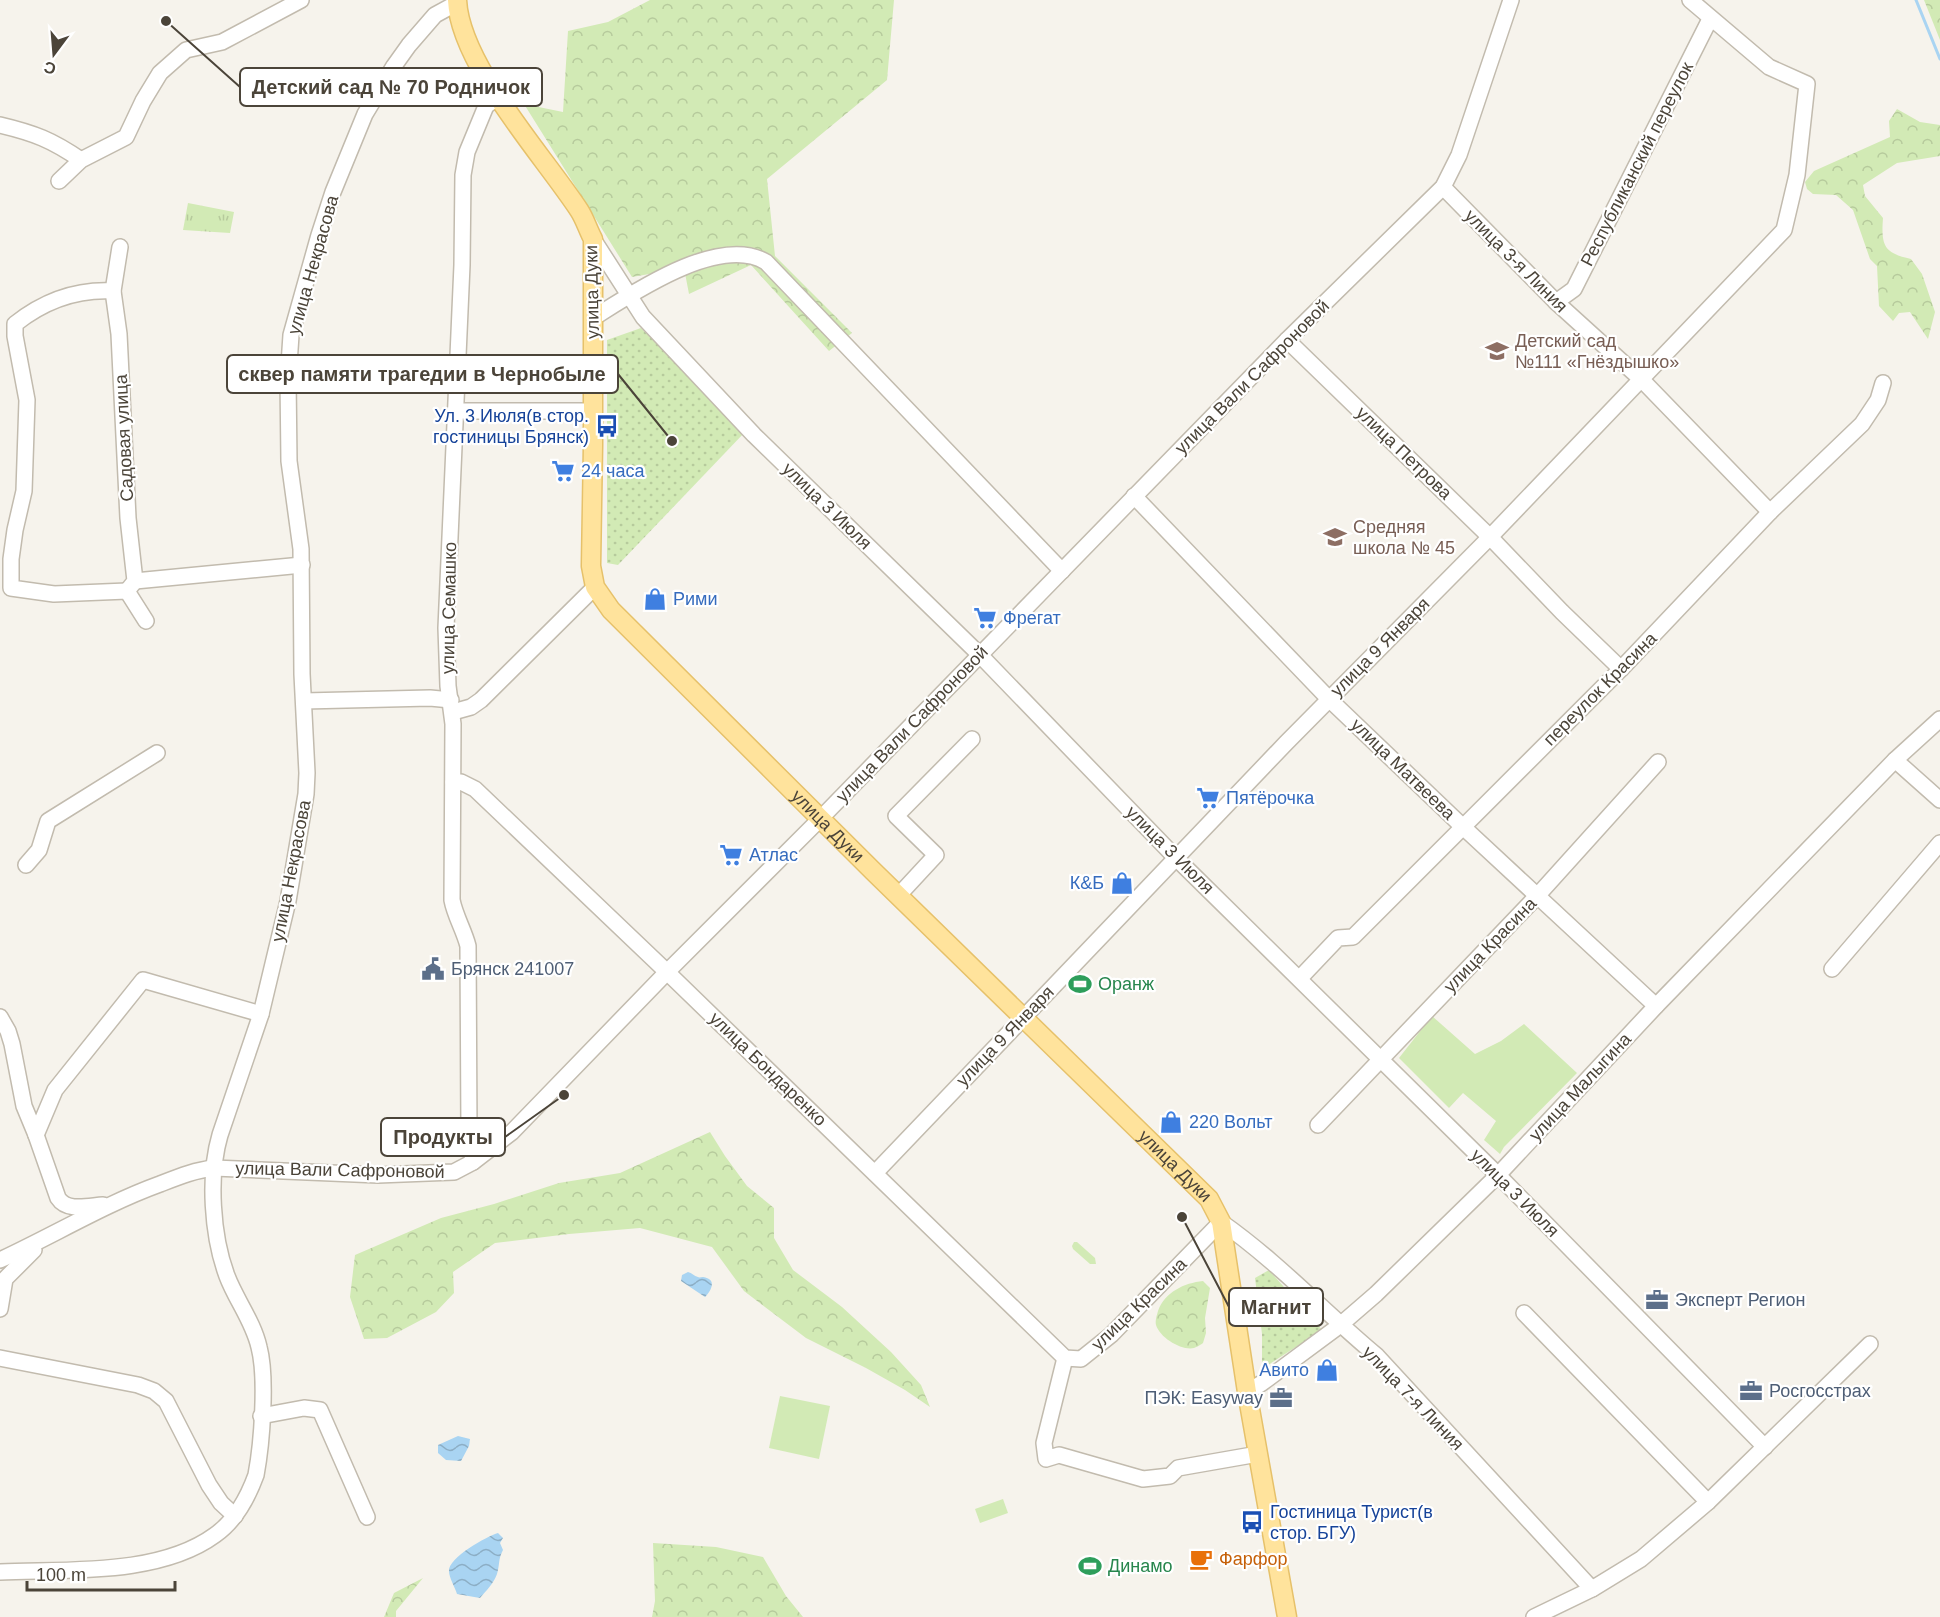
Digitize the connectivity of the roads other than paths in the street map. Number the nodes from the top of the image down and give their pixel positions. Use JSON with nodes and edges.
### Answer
{"nodes":[{"id":1,"x":301,"y":0,"type":"edge"},
{"id":2,"x":1511,"y":0,"type":"edge"},
{"id":3,"x":1690,"y":0,"type":"edge"},
{"id":4,"x":457,"y":1,"type":"edge"},
{"id":5,"x":1710,"y":19,"type":"junction"},
{"id":6,"x":498,"y":97,"type":"junction"},
{"id":7,"x":0,"y":125,"type":"edge"},
{"id":8,"x":81,"y":159,"type":"junction"},
{"id":9,"x":59,"y":181,"type":"dead end"},
{"id":10,"x":1443,"y":187,"type":"junction"},
{"id":11,"x":593,"y":239,"type":"junction"},
{"id":12,"x":120,"y":248,"type":"dead end"},
{"id":13,"x":113,"y":291,"type":"junction"},
{"id":14,"x":628,"y":296,"type":"junction"},
{"id":15,"x":1556,"y":302,"type":"junction"},
{"id":16,"x":593,"y":318,"type":"junction"},
{"id":17,"x":1287,"y":340,"type":"junction"},
{"id":18,"x":1642,"y":380,"type":"junction"},
{"id":19,"x":1883,"y":383,"type":"dead end"},
{"id":20,"x":455,"y":411,"type":"junction"},
{"id":21,"x":593,"y":411,"type":"junction"},
{"id":22,"x":1134,"y":496,"type":"junction"},
{"id":23,"x":1770,"y":512,"type":"junction"},
{"id":24,"x":1490,"y":537,"type":"junction"},
{"id":25,"x":302,"y":565,"type":"junction"},
{"id":26,"x":1062,"y":571,"type":"junction"},
{"id":27,"x":131,"y":586,"type":"junction"},
{"id":28,"x":595,"y":587,"type":"junction"},
{"id":29,"x":146,"y":621,"type":"dead end"},
{"id":30,"x":980,"y":655,"type":"junction"},
{"id":31,"x":1621,"y":669,"type":"junction"},
{"id":32,"x":1329,"y":699,"type":"junction"},
{"id":33,"x":304,"y":701,"type":"junction"},
{"id":34,"x":452,"y":706,"type":"junction"},
{"id":35,"x":1940,"y":719,"type":"edge"},
{"id":36,"x":972,"y":739,"type":"dead end"},
{"id":37,"x":157,"y":753,"type":"dead end"},
{"id":38,"x":1895,"y":760,"type":"junction"},
{"id":39,"x":1658,"y":762,"type":"dead end"},
{"id":40,"x":453,"y":782,"type":"junction"},
{"id":41,"x":1940,"y":801,"type":"edge"},
{"id":42,"x":821,"y":818,"type":"junction"},
{"id":43,"x":1462,"y":826,"type":"junction"},
{"id":44,"x":1940,"y":843,"type":"edge"},
{"id":45,"x":1177,"y":859,"type":"junction"},
{"id":46,"x":26,"y":865,"type":"dead end"},
{"id":47,"x":1538,"y":895,"type":"junction"},
{"id":48,"x":898,"y":896,"type":"junction"},
{"id":49,"x":1832,"y":969,"type":"dead end"},
{"id":50,"x":667,"y":972,"type":"junction"},
{"id":51,"x":1300,"y":978,"type":"junction"},
{"id":52,"x":1656,"y":1006,"type":"junction"},
{"id":53,"x":261,"y":1014,"type":"junction"},
{"id":54,"x":0,"y":1017,"type":"edge"},
{"id":55,"x":1022,"y":1017,"type":"junction"},
{"id":56,"x":1380,"y":1059,"type":"junction"},
{"id":57,"x":1318,"y":1125,"type":"dead end"},
{"id":58,"x":36,"y":1135,"type":"junction"},
{"id":59,"x":473,"y":1162,"type":"junction"},
{"id":60,"x":214,"y":1168,"type":"junction"},
{"id":61,"x":875,"y":1173,"type":"junction"},
{"id":62,"x":1498,"y":1175,"type":"junction"},
{"id":63,"x":109,"y":1205,"type":"junction"},
{"id":64,"x":1221,"y":1222,"type":"junction"},
{"id":65,"x":44,"y":1240,"type":"junction"},
{"id":66,"x":0,"y":1260,"type":"edge"},
{"id":67,"x":0,"y":1309,"type":"edge"},
{"id":68,"x":1524,"y":1314,"type":"dead end"},
{"id":69,"x":1340,"y":1326,"type":"junction"},
{"id":70,"x":1870,"y":1344,"type":"dead end"},
{"id":71,"x":0,"y":1358,"type":"edge"},
{"id":72,"x":1073,"y":1359,"type":"junction"},
{"id":73,"x":1246,"y":1392,"type":"junction"},
{"id":74,"x":261,"y":1416,"type":"junction"},
{"id":75,"x":1765,"y":1448,"type":"junction"},
{"id":76,"x":1258,"y":1454,"type":"junction"},
{"id":77,"x":1708,"y":1502,"type":"junction"},
{"id":78,"x":235,"y":1516,"type":"junction"},
{"id":79,"x":367,"y":1517,"type":"dead end"},
{"id":80,"x":0,"y":1572,"type":"edge"},
{"id":81,"x":1592,"y":1589,"type":"junction"},
{"id":82,"x":1287,"y":1617,"type":"edge"},
{"id":83,"x":1534,"y":1617,"type":"edge"}],
"edges":[{"from":1,"to":8,"type":"street"},
{"from":2,"to":10,"type":"street","name":"улица Вали Сафроновой"},
{"from":3,"to":5,"type":"street"},
{"from":4,"to":6,"type":"main road","name":"улица Дуки"},
{"from":4,"to":25,"type":"street","name":"улица Некрасова"},
{"from":5,"to":15,"type":"street","name":"Республиканский переулок"},
{"from":5,"to":18,"type":"street","name":"улица 9 Января"},
{"from":6,"to":11,"type":"main road","name":"улица Дуки"},
{"from":6,"to":20,"type":"street","name":"улица Семашко"},
{"from":7,"to":8,"type":"street"},
{"from":8,"to":9,"type":"street"},
{"from":10,"to":15,"type":"street","name":"улица 3-я Линия"},
{"from":10,"to":17,"type":"street","name":"улица Вали Сафроновой"},
{"from":11,"to":14,"type":"street","name":"улица 3 Июля"},
{"from":11,"to":16,"type":"main road","name":"улица Дуки"},
{"from":12,"to":13,"type":"street","name":"Садовая улица"},
{"from":13,"to":27,"type":"street","name":"Садовая улица"},
{"from":13,"to":27,"type":"street"},
{"from":14,"to":16,"type":"street"},
{"from":14,"to":26,"type":"street"},
{"from":14,"to":30,"type":"street","name":"улица 3 Июля"},
{"from":15,"to":18,"type":"street","name":"улица 3-я Линия"},
{"from":16,"to":21,"type":"main road","name":"улица Дуки"},
{"from":17,"to":22,"type":"street","name":"улица Вали Сафроновой"},
{"from":17,"to":24,"type":"street","name":"улица Петрова"},
{"from":18,"to":23,"type":"street","name":"улица 3-я Линия"},
{"from":18,"to":24,"type":"street","name":"улица 9 Января"},
{"from":19,"to":23,"type":"street","name":"переулок Красина"},
{"from":20,"to":21,"type":"street"},
{"from":20,"to":34,"type":"street","name":"улица Семашко"},
{"from":21,"to":28,"type":"main road","name":"улица Дуки"},
{"from":22,"to":26,"type":"street","name":"улица Вали Сафроновой"},
{"from":22,"to":32,"type":"street","name":"улица Матвеева"},
{"from":23,"to":31,"type":"street","name":"переулок Красина"},
{"from":24,"to":31,"type":"street","name":"улица Петрова"},
{"from":24,"to":32,"type":"street","name":"улица 9 Января"},
{"from":25,"to":27,"type":"street"},
{"from":25,"to":33,"type":"street","name":"улица Некрасова"},
{"from":26,"to":30,"type":"street","name":"улица Вали Сафроновой"},
{"from":27,"to":29,"type":"street","name":"Садовая улица"},
{"from":28,"to":34,"type":"street"},
{"from":28,"to":42,"type":"main road","name":"улица Дуки"},
{"from":30,"to":42,"type":"street","name":"улица Вали Сафроновой"},
{"from":30,"to":45,"type":"street","name":"улица 3 Июля"},
{"from":31,"to":43,"type":"street","name":"переулок Красина"},
{"from":32,"to":43,"type":"street","name":"улица Матвеева"},
{"from":32,"to":45,"type":"street","name":"улица 9 Января"},
{"from":33,"to":34,"type":"street"},
{"from":33,"to":53,"type":"street","name":"улица Некрасова"},
{"from":34,"to":40,"type":"street","name":"улица Семашко"},
{"from":35,"to":38,"type":"street","name":"улица Малыгина"},
{"from":36,"to":48,"type":"street"},
{"from":37,"to":46,"type":"street"},
{"from":38,"to":41,"type":"street"},
{"from":38,"to":52,"type":"street","name":"улица Малыгина"},
{"from":39,"to":47,"type":"street","name":"улица Красина"},
{"from":40,"to":50,"type":"street","name":"улица Бондаренко"},
{"from":40,"to":59,"type":"street","name":"улица Семашко"},
{"from":42,"to":48,"type":"main road","name":"улица Дуки"},
{"from":42,"to":50,"type":"street","name":"улица Вали Сафроновой"},
{"from":43,"to":47,"type":"street","name":"улица Матвеева"},
{"from":43,"to":51,"type":"street","name":"переулок Красина"},
{"from":44,"to":49,"type":"street"},
{"from":45,"to":51,"type":"street","name":"улица 3 Июля"},
{"from":45,"to":55,"type":"street","name":"улица 9 Января"},
{"from":47,"to":52,"type":"street","name":"улица Матвеева"},
{"from":47,"to":56,"type":"street","name":"улица Красина"},
{"from":48,"to":55,"type":"main road","name":"улица Дуки"},
{"from":50,"to":59,"type":"street","name":"улица Вали Сафроновой"},
{"from":50,"to":61,"type":"street","name":"улица Бондаренко"},
{"from":51,"to":56,"type":"street","name":"улица 3 Июля"},
{"from":52,"to":62,"type":"street","name":"улица Малыгина"},
{"from":53,"to":58,"type":"street"},
{"from":53,"to":60,"type":"street","name":"улица Некрасова"},
{"from":54,"to":58,"type":"street"},
{"from":55,"to":61,"type":"street","name":"улица 9 Января"},
{"from":55,"to":64,"type":"main road","name":"улица Дуки"},
{"from":56,"to":57,"type":"street","name":"улица Красина"},
{"from":56,"to":62,"type":"street","name":"улица 3 Июля"},
{"from":58,"to":63,"type":"street"},
{"from":59,"to":60,"type":"street","name":"улица Вали Сафроновой"},
{"from":60,"to":63,"type":"street","name":"улица Вали Сафроновой"},
{"from":60,"to":74,"type":"street","name":"улица Некрасова"},
{"from":61,"to":72,"type":"street","name":"улица Бондаренко"},
{"from":62,"to":69,"type":"street","name":"улица Малыгина"},
{"from":62,"to":75,"type":"street","name":"улица 3 Июля"},
{"from":63,"to":65,"type":"street","name":"улица Вали Сафроновой"},
{"from":64,"to":69,"type":"street","name":"улица 7-я Линия"},
{"from":64,"to":72,"type":"street","name":"улица Красина"},
{"from":64,"to":73,"type":"main road","name":"улица Дуки"},
{"from":65,"to":66,"type":"street"},
{"from":65,"to":67,"type":"street"},
{"from":68,"to":77,"type":"street"},
{"from":69,"to":73,"type":"street","name":"улица Малыгина"},
{"from":69,"to":81,"type":"street","name":"улица 7-я Линия"},
{"from":70,"to":75,"type":"street"},
{"from":71,"to":78,"type":"street"},
{"from":72,"to":76,"type":"street"},
{"from":73,"to":76,"type":"main road","name":"улица Дуки"},
{"from":74,"to":78,"type":"street","name":"улица Некрасова"},
{"from":74,"to":79,"type":"street"},
{"from":75,"to":77,"type":"street"},
{"from":76,"to":82,"type":"main road","name":"улица Дуки"},
{"from":77,"to":81,"type":"street"},
{"from":78,"to":80,"type":"street","name":"улица Некрасова"},
{"from":81,"to":83,"type":"street"}]}
